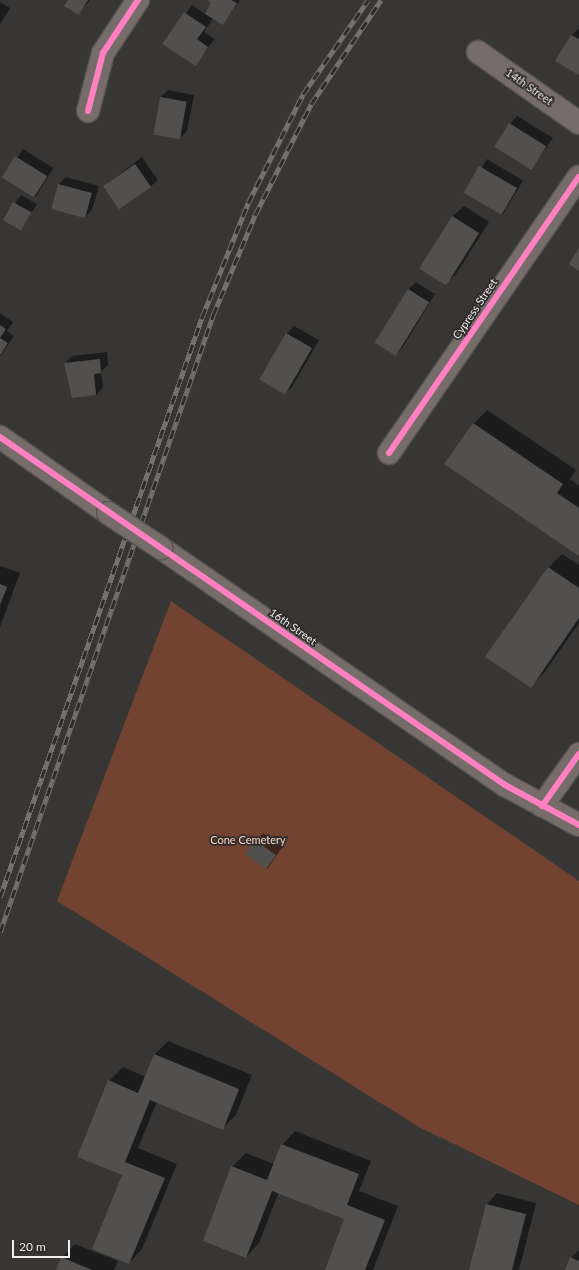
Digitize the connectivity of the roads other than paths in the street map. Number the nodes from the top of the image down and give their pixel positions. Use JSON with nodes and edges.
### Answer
{"nodes":[{"id":1,"x":138,"y":0,"type":"edge"},
{"id":2,"x":478,"y":52,"type":"dead end"},
{"id":3,"x":88,"y":111,"type":"dead end"},
{"id":4,"x":579,"y":123,"type":"edge"},
{"id":5,"x":579,"y":177,"type":"edge"},
{"id":6,"x":0,"y":437,"type":"edge"},
{"id":7,"x":389,"y":453,"type":"dead end"},
{"id":8,"x":579,"y":754,"type":"edge"},
{"id":9,"x":542,"y":806,"type":"junction"},
{"id":10,"x":579,"y":825,"type":"edge"}],
"edges":[{"from":1,"to":3,"type":"street"},
{"from":2,"to":4,"type":"street","name":"14th Street"},
{"from":5,"to":7,"type":"street","name":"Cypress Street"},
{"from":6,"to":9,"type":"street","name":"16th Street","bridge":true},
{"from":8,"to":9,"type":"street"},
{"from":9,"to":10,"type":"street","name":"16th Street"}]}
